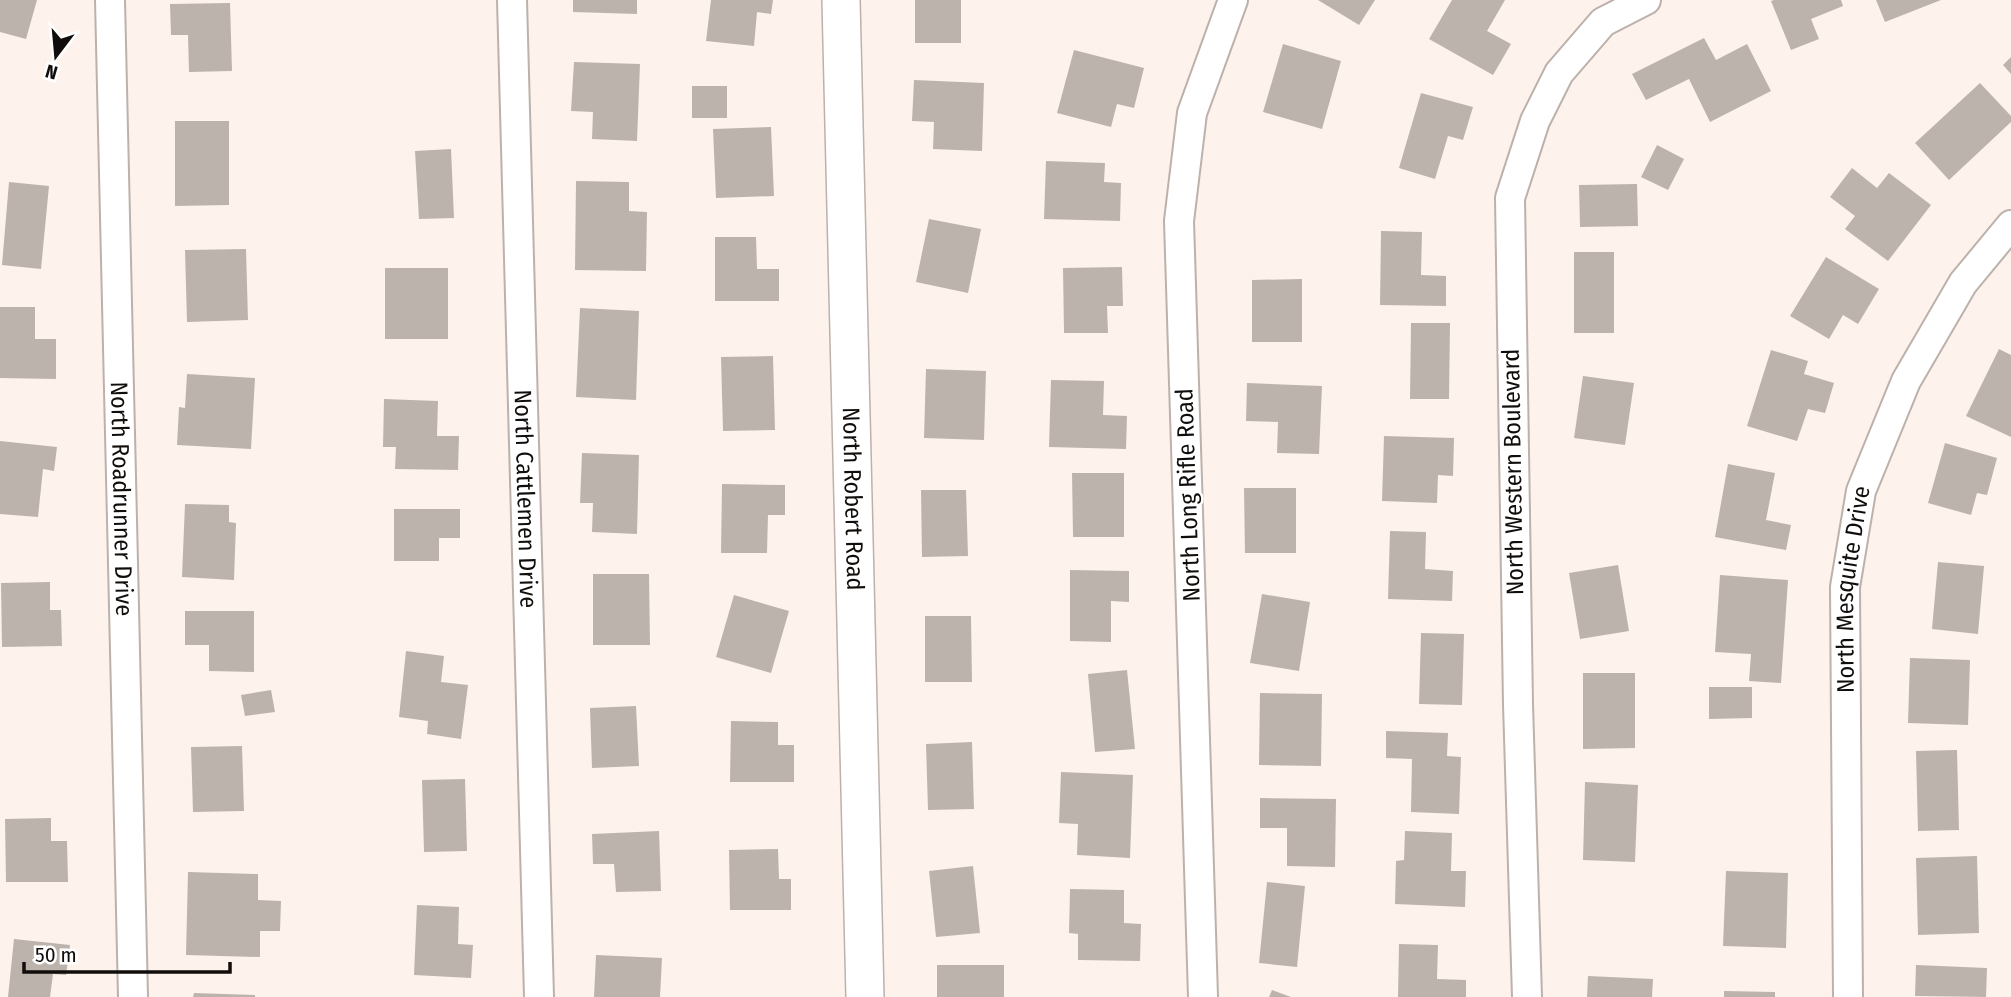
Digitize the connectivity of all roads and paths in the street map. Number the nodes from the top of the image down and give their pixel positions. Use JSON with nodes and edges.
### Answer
{"nodes":[{"id":1,"x":110,"y":0,"type":"edge"},
{"id":2,"x":512,"y":0,"type":"edge"},
{"id":3,"x":841,"y":0,"type":"edge"},
{"id":4,"x":1233,"y":0,"type":"edge"},
{"id":5,"x":1646,"y":0,"type":"edge"},
{"id":6,"x":2011,"y":225,"type":"edge"},
{"id":7,"x":133,"y":997,"type":"edge"},
{"id":8,"x":539,"y":997,"type":"edge"},
{"id":9,"x":865,"y":997,"type":"edge"},
{"id":10,"x":1203,"y":997,"type":"edge"},
{"id":11,"x":1527,"y":997,"type":"edge"},
{"id":12,"x":1849,"y":997,"type":"edge"}],
"edges":[{"from":1,"to":7,"type":"street","name":"North Roadrunner Drive"},
{"from":2,"to":8,"type":"street","name":"North Cattlemen Drive"},
{"from":3,"to":9,"type":"main road","name":"North Robert Road"},
{"from":4,"to":10,"type":"street","name":"North Long Rifle Road"},
{"from":5,"to":11,"type":"street","name":"North Western Boulevard"},
{"from":6,"to":12,"type":"street","name":"North Mesquite Drive"}]}
